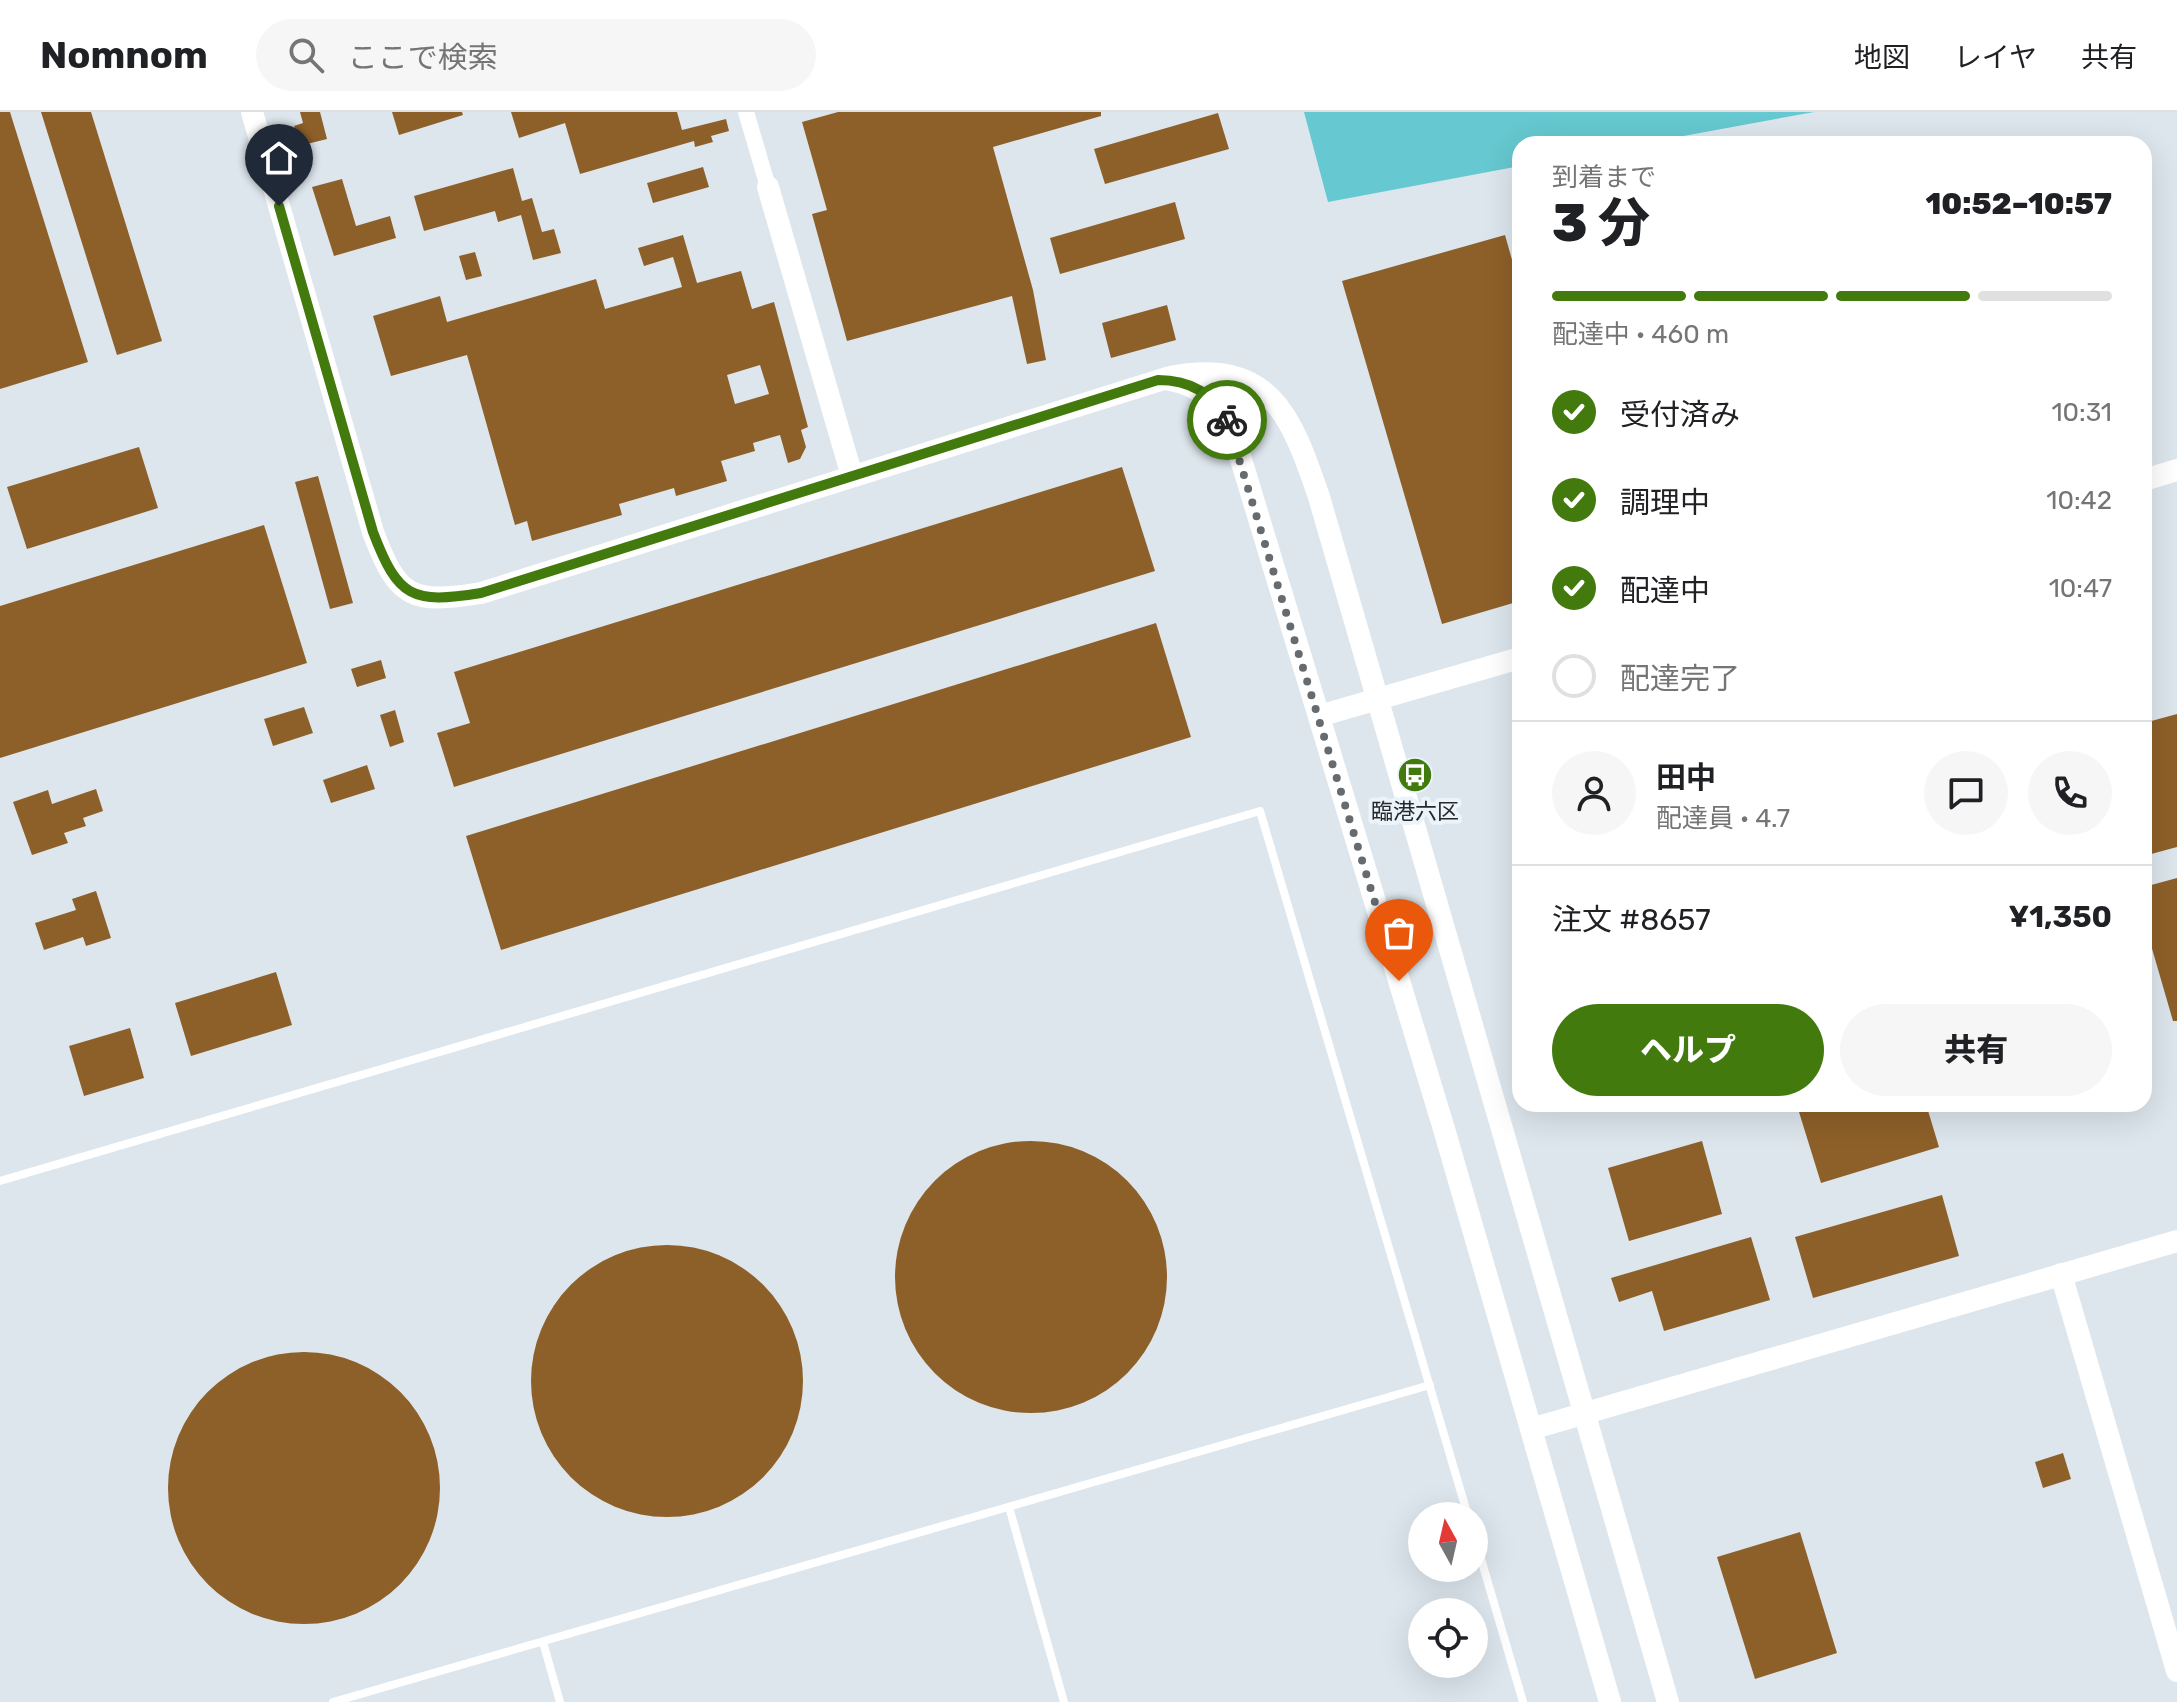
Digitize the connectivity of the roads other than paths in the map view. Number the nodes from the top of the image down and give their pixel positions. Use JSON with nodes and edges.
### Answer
{"nodes":[{"id":1,"x":252,"y":112,"type":"edge"},
{"id":2,"x":746,"y":112,"type":"edge"},
{"id":3,"x":768,"y":187,"type":"joint"},
{"id":4,"x":1158,"y":380,"type":"junction"},
{"id":5,"x":2177,"y":470,"type":"edge"},
{"id":6,"x":852,"y":476,"type":"junction"},
{"id":7,"x":2152,"y":478,"type":"edge"},
{"id":8,"x":1512,"y":660,"type":"edge"},
{"id":9,"x":1378,"y":700,"type":"junction"},
{"id":10,"x":1319,"y":716,"type":"junction"},
{"id":11,"x":0,"y":1181,"type":"edge"},
{"id":12,"x":2177,"y":1241,"type":"edge"},
{"id":13,"x":2061,"y":1274,"type":"junction"},
{"id":14,"x":1430,"y":1385,"type":"junction"},
{"id":15,"x":1585,"y":1414,"type":"junction"},
{"id":16,"x":1531,"y":1429,"type":"junction"},
{"id":17,"x":1464,"y":1502,"type":"edge"},
{"id":18,"x":1009,"y":1507,"type":"junction"},
{"id":19,"x":1488,"y":1582,"type":"edge"},
{"id":20,"x":543,"y":1642,"type":"junction"},
{"id":21,"x":2177,"y":1671,"type":"edge"},
{"id":22,"x":333,"y":1702,"type":"edge"},
{"id":23,"x":560,"y":1702,"type":"edge"},
{"id":24,"x":1064,"y":1702,"type":"edge"},
{"id":25,"x":1523,"y":1702,"type":"edge"},
{"id":26,"x":1610,"y":1702,"type":"edge"},
{"id":27,"x":1668,"y":1702,"type":"edge"}],
"edges":[{"from":1,"to":6,"type":"street"},
{"from":2,"to":3,"type":"street"},
{"from":3,"to":6,"type":"street"},
{"from":4,"to":6,"type":"street"},
{"from":4,"to":9,"type":"street"},
{"from":4,"to":10,"type":"street"},
{"from":5,"to":7,"type":"street"},
{"from":8,"to":9,"type":"street"},
{"from":9,"to":10,"type":"street"},
{"from":9,"to":15,"type":"street"},
{"from":10,"to":16,"type":"street"},
{"from":11,"to":14,"type":"lane"},
{"from":12,"to":13,"type":"street"},
{"from":13,"to":15,"type":"street"},
{"from":13,"to":21,"type":"street"},
{"from":14,"to":17,"type":"lane"},
{"from":14,"to":18,"type":"lane"},
{"from":15,"to":16,"type":"street"},
{"from":15,"to":27,"type":"street"},
{"from":16,"to":26,"type":"street"},
{"from":18,"to":20,"type":"lane"},
{"from":18,"to":24,"type":"lane"},
{"from":19,"to":25,"type":"lane"},
{"from":20,"to":22,"type":"lane"},
{"from":20,"to":23,"type":"lane"}]}
